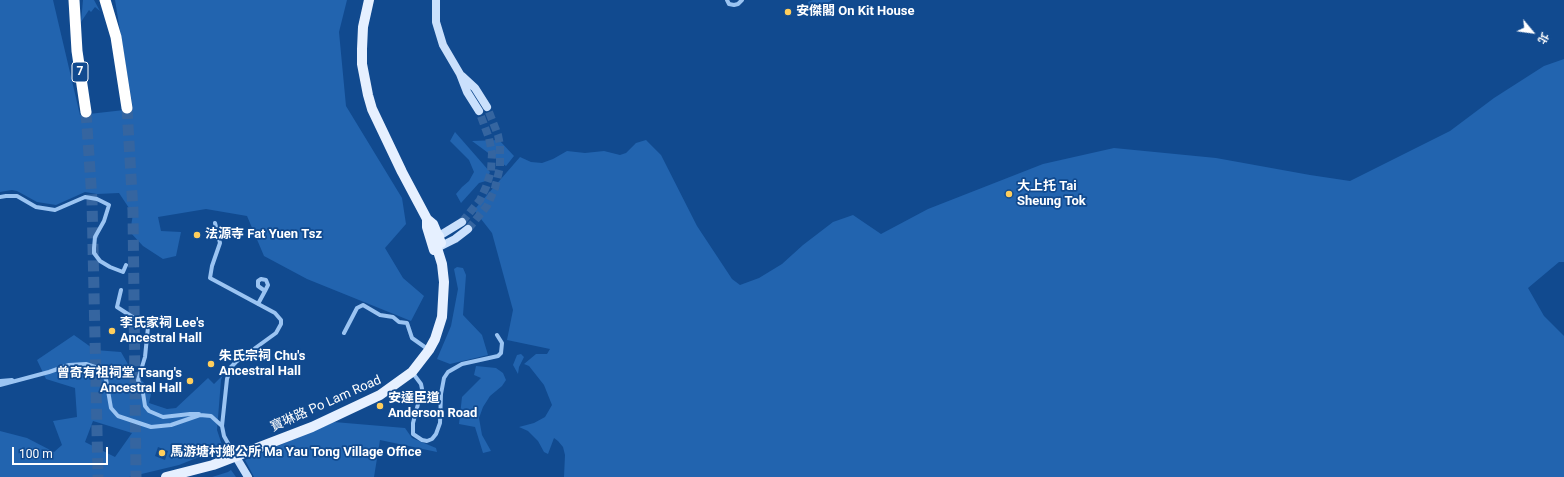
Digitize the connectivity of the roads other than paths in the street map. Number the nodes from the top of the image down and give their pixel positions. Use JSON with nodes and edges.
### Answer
{"nodes":[{"id":1,"x":74,"y":0,"type":"edge"},
{"id":2,"x":106,"y":0,"type":"edge"},
{"id":3,"x":370,"y":0,"type":"edge"},
{"id":4,"x":436,"y":0,"type":"edge"},
{"id":5,"x":726,"y":0,"type":"edge"},
{"id":6,"x":742,"y":0,"type":"edge"},
{"id":7,"x":460,"y":74,"type":"junction"},
{"id":8,"x":487,"y":107,"type":"tunnel mouth"},
{"id":9,"x":127,"y":108,"type":"tunnel mouth"},
{"id":10,"x":479,"y":111,"type":"tunnel mouth"},
{"id":11,"x":86,"y":112,"type":"tunnel mouth"},
{"id":12,"x":0,"y":197,"type":"edge"},
{"id":13,"x":462,"y":222,"type":"tunnel mouth"},
{"id":14,"x":215,"y":223,"type":"dead end"},
{"id":15,"x":468,"y":229,"type":"tunnel mouth"},
{"id":16,"x":439,"y":242,"type":"junction"},
{"id":17,"x":126,"y":265,"type":"dead end"},
{"id":18,"x":121,"y":290,"type":"dead end"},
{"id":19,"x":265,"y":291,"type":"dead end"},
{"id":20,"x":258,"y":304,"type":"junction"},
{"id":21,"x":344,"y":333,"type":"dead end"},
{"id":22,"x":497,"y":335,"type":"dead end"},
{"id":23,"x":430,"y":350,"type":"junction"},
{"id":24,"x":412,"y":372,"type":"junction"},
{"id":25,"x":20,"y":378,"type":"junction"},
{"id":26,"x":0,"y":381,"type":"edge"},
{"id":27,"x":0,"y":385,"type":"edge"},
{"id":28,"x":200,"y":415,"type":"junction"},
{"id":29,"x":222,"y":426,"type":"junction"},
{"id":30,"x":236,"y":457,"type":"junction"},
{"id":31,"x":166,"y":477,"type":"edge"},
{"id":32,"x":248,"y":477,"type":"edge"}],
"edges":[{"from":1,"to":11,"type":"highway","number":"7"},
{"from":2,"to":9,"type":"highway"},
{"from":3,"to":16,"type":"main road"},
{"from":4,"to":7,"type":"street"},
{"from":5,"to":6,"type":"street"},
{"from":7,"to":8,"type":"street"},
{"from":7,"to":10,"type":"street"},
{"from":12,"to":17,"type":"street"},
{"from":13,"to":16,"type":"street"},
{"from":14,"to":20,"type":"street"},
{"from":15,"to":16,"type":"street"},
{"from":16,"to":23,"type":"main road","name":"寶琳路 Po Lam Road"},
{"from":18,"to":28,"type":"street"},
{"from":19,"to":20,"type":"street"},
{"from":20,"to":29,"type":"street"},
{"from":21,"to":23,"type":"street"},
{"from":22,"to":24,"type":"street"},
{"from":23,"to":24,"type":"main road","name":"寶琳路 Po Lam Road"},
{"from":24,"to":30,"type":"main road","name":"寶琳路 Po Lam Road"},
{"from":25,"to":26,"type":"street"},
{"from":25,"to":27,"type":"street"},
{"from":25,"to":28,"type":"street"},
{"from":28,"to":29,"type":"street"},
{"from":29,"to":30,"type":"street"},
{"from":30,"to":31,"type":"main road","name":"寶琳路 Po Lam Road"},
{"from":30,"to":32,"type":"street"}]}
